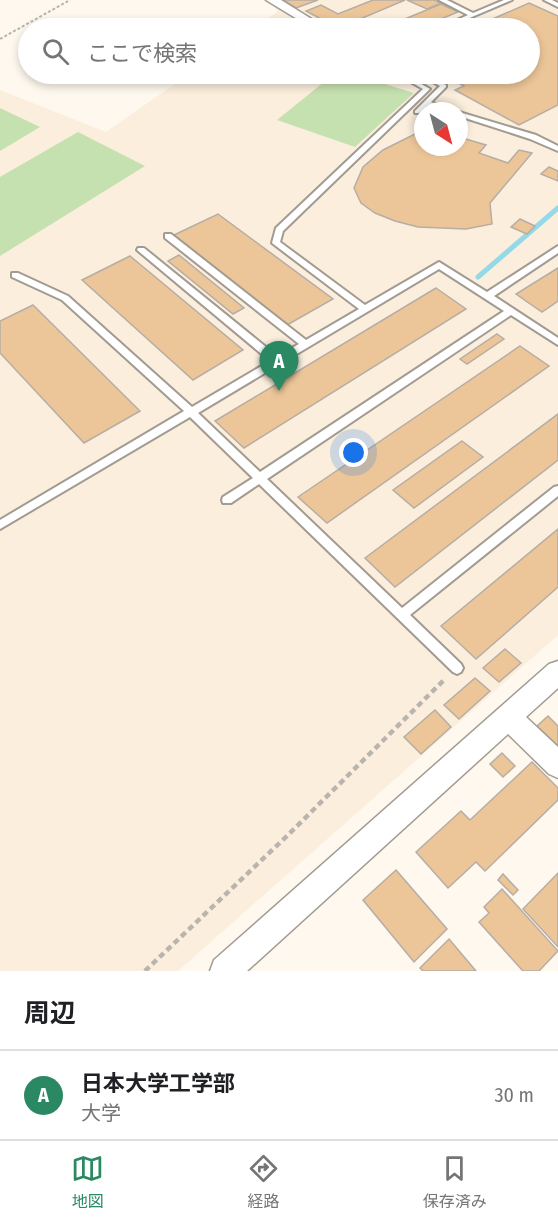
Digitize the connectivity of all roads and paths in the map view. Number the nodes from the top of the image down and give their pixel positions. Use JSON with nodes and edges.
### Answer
{"nodes":[{"id":1,"x":69,"y":0,"type":"edge"},
{"id":2,"x":272,"y":0,"type":"edge"},
{"id":3,"x":442,"y":0,"type":"edge"},
{"id":4,"x":509,"y":0,"type":"edge"},
{"id":5,"x":547,"y":0,"type":"edge"},
{"id":6,"x":558,"y":5,"type":"edge"},
{"id":7,"x":473,"y":15,"type":"junction"},
{"id":8,"x":37,"y":18,"type":"edge"},
{"id":9,"x":303,"y":18,"type":"edge"},
{"id":10,"x":466,"y":18,"type":"edge"},
{"id":11,"x":18,"y":29,"type":"edge"},
{"id":12,"x":0,"y":39,"type":"edge"},
{"id":13,"x":418,"y":84,"type":"edge"},
{"id":14,"x":440,"y":84,"type":"edge"},
{"id":15,"x":427,"y":102,"type":"edge"},
{"id":16,"x":468,"y":117,"type":"edge"},
{"id":17,"x":558,"y":149,"type":"edge"},
{"id":18,"x":168,"y":236,"type":"dead end"},
{"id":19,"x":558,"y":249,"type":"edge"},
{"id":20,"x":141,"y":250,"type":"dead end"},
{"id":21,"x":15,"y":275,"type":"dead end"},
{"id":22,"x":488,"y":296,"type":"junction"},
{"id":23,"x":365,"y":309,"type":"junction"},
{"id":24,"x":511,"y":311,"type":"junction"},
{"id":25,"x":558,"y":342,"type":"edge"},
{"id":26,"x":304,"y":344,"type":"junction"},
{"id":27,"x":277,"y":361,"type":"junction"},
{"id":28,"x":191,"y":412,"type":"junction"},
{"id":29,"x":260,"y":478,"type":"junction"},
{"id":30,"x":558,"y":490,"type":"edge"},
{"id":31,"x":227,"y":500,"type":"dead end"},
{"id":32,"x":0,"y":525,"type":"edge"},
{"id":33,"x":402,"y":615,"type":"junction"},
{"id":34,"x":457,"y":668,"type":"joint"},
{"id":35,"x":558,"y":672,"type":"edge"},
{"id":36,"x":508,"y":717,"type":"junction"},
{"id":37,"x":558,"y":765,"type":"edge"},
{"id":38,"x":145,"y":971,"type":"edge"},
{"id":39,"x":225,"y":971,"type":"edge"}],
"edges":[{"from":1,"to":8,"type":"path"},
{"from":2,"to":9,"type":"street"},
{"from":3,"to":7,"type":"lane"},
{"from":4,"to":7,"type":"lane"},
{"from":5,"to":6,"type":"lane"},
{"from":7,"to":10,"type":"lane"},
{"from":11,"to":12,"type":"path"},
{"from":13,"to":23,"type":"lane"},
{"from":14,"to":15,"type":"lane"},
{"from":16,"to":17,"type":"lane"},
{"from":18,"to":26,"type":"lane"},
{"from":19,"to":22,"type":"lane"},
{"from":20,"to":27,"type":"lane"},
{"from":21,"to":28,"type":"lane"},
{"from":22,"to":23,"type":"lane"},
{"from":22,"to":24,"type":"lane"},
{"from":23,"to":26,"type":"lane"},
{"from":24,"to":25,"type":"lane"},
{"from":24,"to":29,"type":"lane"},
{"from":26,"to":27,"type":"lane"},
{"from":27,"to":28,"type":"lane"},
{"from":28,"to":29,"type":"lane"},
{"from":28,"to":32,"type":"lane"},
{"from":29,"to":31,"type":"lane"},
{"from":29,"to":33,"type":"lane"},
{"from":30,"to":33,"type":"lane"},
{"from":33,"to":34,"type":"lane"},
{"from":34,"to":38,"type":"path"},
{"from":35,"to":36,"type":"street"},
{"from":36,"to":37,"type":"street"},
{"from":36,"to":39,"type":"street"}]}
